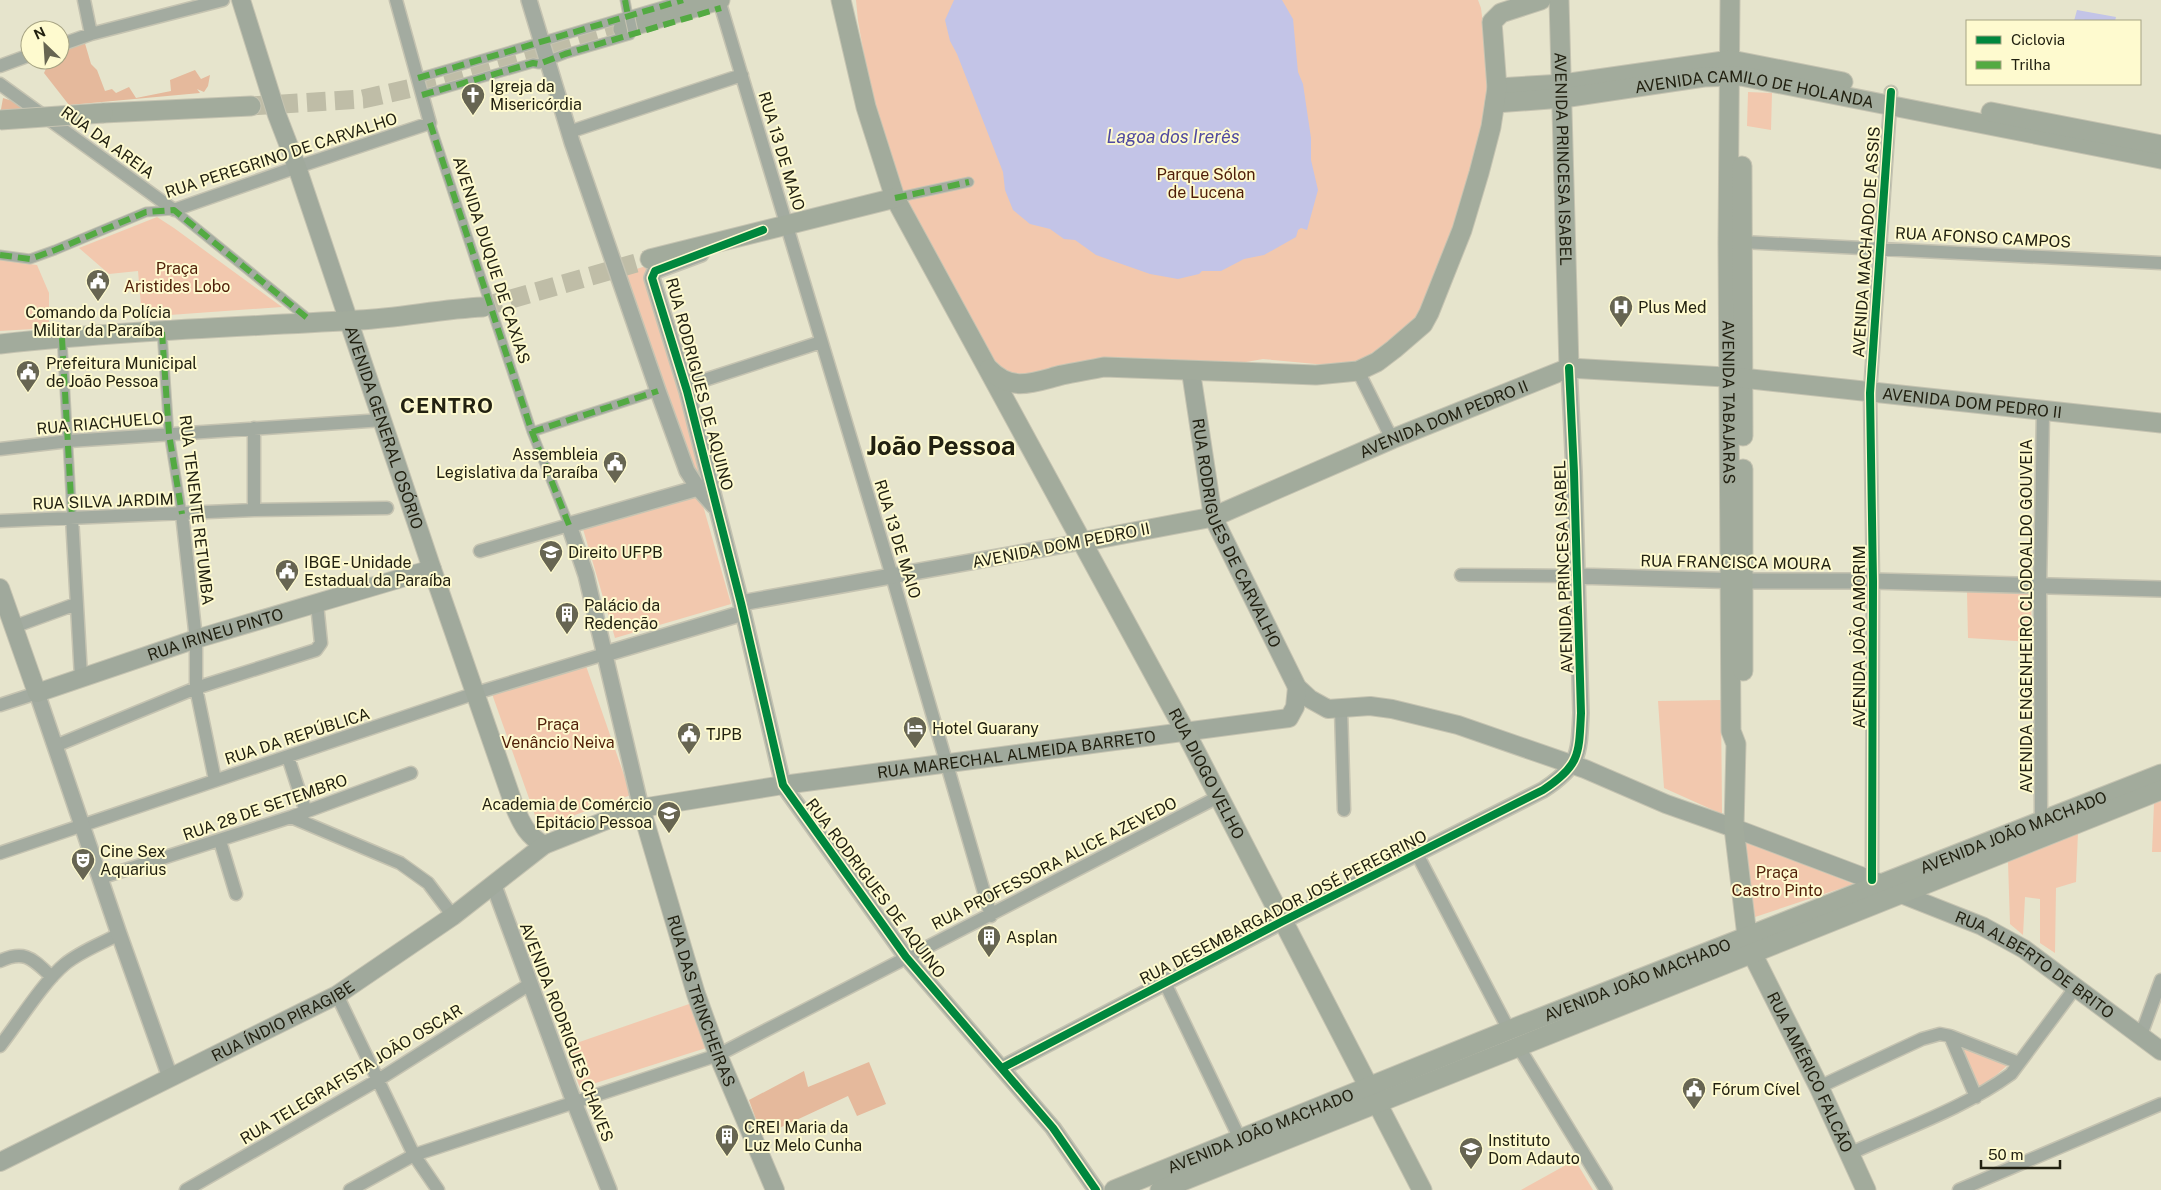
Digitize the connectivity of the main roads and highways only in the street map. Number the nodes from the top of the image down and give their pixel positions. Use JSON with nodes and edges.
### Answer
{"nodes":[{"id":1,"x":242,"y":0,"type":"edge"},
{"id":2,"x":841,"y":0,"type":"edge"},
{"id":3,"x":1541,"y":0,"type":"edge"},
{"id":4,"x":1559,"y":0,"type":"edge"},
{"id":5,"x":1730,"y":0,"type":"edge"},
{"id":6,"x":1742,"y":0,"type":"edge"},
{"id":7,"x":720,"y":2,"type":"edge"},
{"id":8,"x":628,"y":24,"type":"tunnel mouth"},
{"id":9,"x":1736,"y":68,"type":"junction"},
{"id":10,"x":1563,"y":91,"type":"junction"},
{"id":11,"x":1496,"y":96,"type":"junction"},
{"id":12,"x":1890,"y":98,"type":"junction"},
{"id":13,"x":251,"y":106,"type":"tunnel mouth"},
{"id":14,"x":0,"y":120,"type":"edge"},
{"id":15,"x":2161,"y":145,"type":"edge"},
{"id":16,"x":2161,"y":159,"type":"edge"},
{"id":17,"x":895,"y":198,"type":"junction"},
{"id":18,"x":652,"y":265,"type":"tunnel mouth"},
{"id":19,"x":483,"y":307,"type":"tunnel mouth"},
{"id":20,"x":348,"y":321,"type":"junction"},
{"id":21,"x":0,"y":344,"type":"edge"},
{"id":22,"x":983,"y":362,"type":"junction"},
{"id":23,"x":1569,"y":368,"type":"junction"},
{"id":24,"x":1192,"y":372,"type":"junction"},
{"id":25,"x":1736,"y":378,"type":"junction"},
{"id":26,"x":2161,"y":423,"type":"edge"},
{"id":27,"x":1213,"y":517,"type":"junction"},
{"id":28,"x":1081,"y":542,"type":"junction"},
{"id":29,"x":432,"y":569,"type":"junction"},
{"id":30,"x":0,"y":588,"type":"edge"},
{"id":31,"x":1297,"y":687,"type":"junction"},
{"id":32,"x":1186,"y":733,"type":"junction"},
{"id":33,"x":2161,"y":774,"type":"edge"},
{"id":34,"x":2161,"y":790,"type":"edge"},
{"id":35,"x":641,"y":808,"type":"junction"},
{"id":36,"x":1734,"y":828,"type":"junction"},
{"id":37,"x":544,"y":845,"type":"junction"},
{"id":38,"x":1877,"y":882,"type":"junction"},
{"id":39,"x":1901,"y":894,"type":"junction"},
{"id":40,"x":1750,"y":945,"type":"junction"},
{"id":41,"x":2161,"y":1051,"type":"edge"},
{"id":42,"x":1374,"y":1094,"type":"junction"},
{"id":43,"x":0,"y":1162,"type":"edge"},
{"id":44,"x":775,"y":1190,"type":"edge"},
{"id":45,"x":1114,"y":1190,"type":"edge"},
{"id":46,"x":1160,"y":1190,"type":"edge"},
{"id":47,"x":1422,"y":1190,"type":"edge"},
{"id":48,"x":1866,"y":1190,"type":"edge"}],
"edges":[{"from":1,"to":20,"type":"main road","name":"AVENIDA GENERAL OSÓRIO"},
{"from":2,"to":17,"type":"main road"},
{"from":3,"to":11,"type":"main road"},
{"from":4,"to":10,"type":"main road","name":"AVENIDA PRINCESA ISABEL"},
{"from":5,"to":9,"type":"main road"},
{"from":6,"to":9,"type":"main road"},
{"from":7,"to":8,"type":"main road"},
{"from":9,"to":10,"type":"main road","name":"AVENIDA CAMILO DE HOLANDA"},
{"from":9,"to":12,"type":"main road","name":"AVENIDA CAMILO DE HOLANDA"},
{"from":9,"to":25,"type":"main road","name":"AVENIDA TABAJARAS"},
{"from":9,"to":25,"type":"main road","name":"AVENIDA TABAJARAS"},
{"from":10,"to":11,"type":"main road","name":"AVENIDA CAMILO DE HOLANDA"},
{"from":10,"to":23,"type":"main road","name":"AVENIDA PRINCESA ISABEL"},
{"from":11,"to":24,"type":"main road"},
{"from":12,"to":15,"type":"main road","name":"AVENIDA CAMILO DE HOLANDA"},
{"from":12,"to":16,"type":"main road","name":"AVENIDA CAMILO DE HOLANDA"},
{"from":13,"to":14,"type":"main road","bridge":true},
{"from":17,"to":18,"type":"main road"},
{"from":17,"to":22,"type":"main road","name":"RUA DIOGO VELHO"},
{"from":19,"to":20,"type":"main road"},
{"from":20,"to":21,"type":"main road"},
{"from":20,"to":29,"type":"main road","name":"AVENIDA GENERAL OSÓRIO"},
{"from":22,"to":24,"type":"main road"},
{"from":22,"to":28,"type":"main road","name":"RUA DIOGO VELHO"},
{"from":23,"to":25,"type":"main road","name":"AVENIDA DOM PEDRO II"},
{"from":23,"to":27,"type":"main road","name":"AVENIDA DOM PEDRO II"},
{"from":24,"to":27,"type":"main road","name":"RUA RODRIGUES DE CARVALHO"},
{"from":25,"to":26,"type":"main road","name":"AVENIDA DOM PEDRO II"},
{"from":25,"to":36,"type":"main road","name":"AVENIDA TABAJARAS"},
{"from":27,"to":28,"type":"main road","name":"AVENIDA DOM PEDRO II"},
{"from":27,"to":31,"type":"main road","name":"RUA RODRIGUES DE CARVALHO"},
{"from":28,"to":32,"type":"main road","name":"RUA DIOGO VELHO"},
{"from":29,"to":30,"type":"main road","name":"RUA IRINEU PINTO"},
{"from":29,"to":37,"type":"main road","name":"AVENIDA GENERAL OSÓRIO"},
{"from":31,"to":32,"type":"main road","name":"RUA MARECHAL ALMEIDA BARRETO"},
{"from":31,"to":36,"type":"main road"},
{"from":32,"to":35,"type":"main road","name":"RUA MARECHAL ALMEIDA BARRETO"},
{"from":32,"to":42,"type":"main road","name":"RUA DIOGO VELHO"},
{"from":33,"to":38,"type":"main road","name":"AVENIDA JOÃO MACHADO"},
{"from":34,"to":39,"type":"main road","name":"AVENIDA JOÃO MACHADO"},
{"from":35,"to":37,"type":"main road","name":"RUA MARECHAL ALMEIDA BARRETO"},
{"from":35,"to":44,"type":"main road","name":"RUA DAS TRINCHEIRAS"},
{"from":36,"to":38,"type":"main road"},
{"from":36,"to":40,"type":"main road","name":"AVENIDA TABAJARAS"},
{"from":37,"to":43,"type":"main road","name":"RUA ÍNDIO PIRAGIBE"},
{"from":38,"to":40,"type":"main road","name":"AVENIDA JOÃO MACHADO"},
{"from":39,"to":40,"type":"main road","name":"AVENIDA JOÃO MACHADO"},
{"from":39,"to":41,"type":"main road","name":"RUA ALBERTO DE BRITO"},
{"from":40,"to":42,"type":"main road","name":"AVENIDA JOÃO MACHADO"},
{"from":40,"to":48,"type":"main road","name":"RUA AMÉRICO FALCÃO"},
{"from":42,"to":45,"type":"main road","name":"AVENIDA JOÃO MACHADO"},
{"from":42,"to":46,"type":"main road","name":"AVENIDA JOÃO MACHADO"},
{"from":42,"to":47,"type":"main road","name":"RUA DIOGO VELHO"}]}
